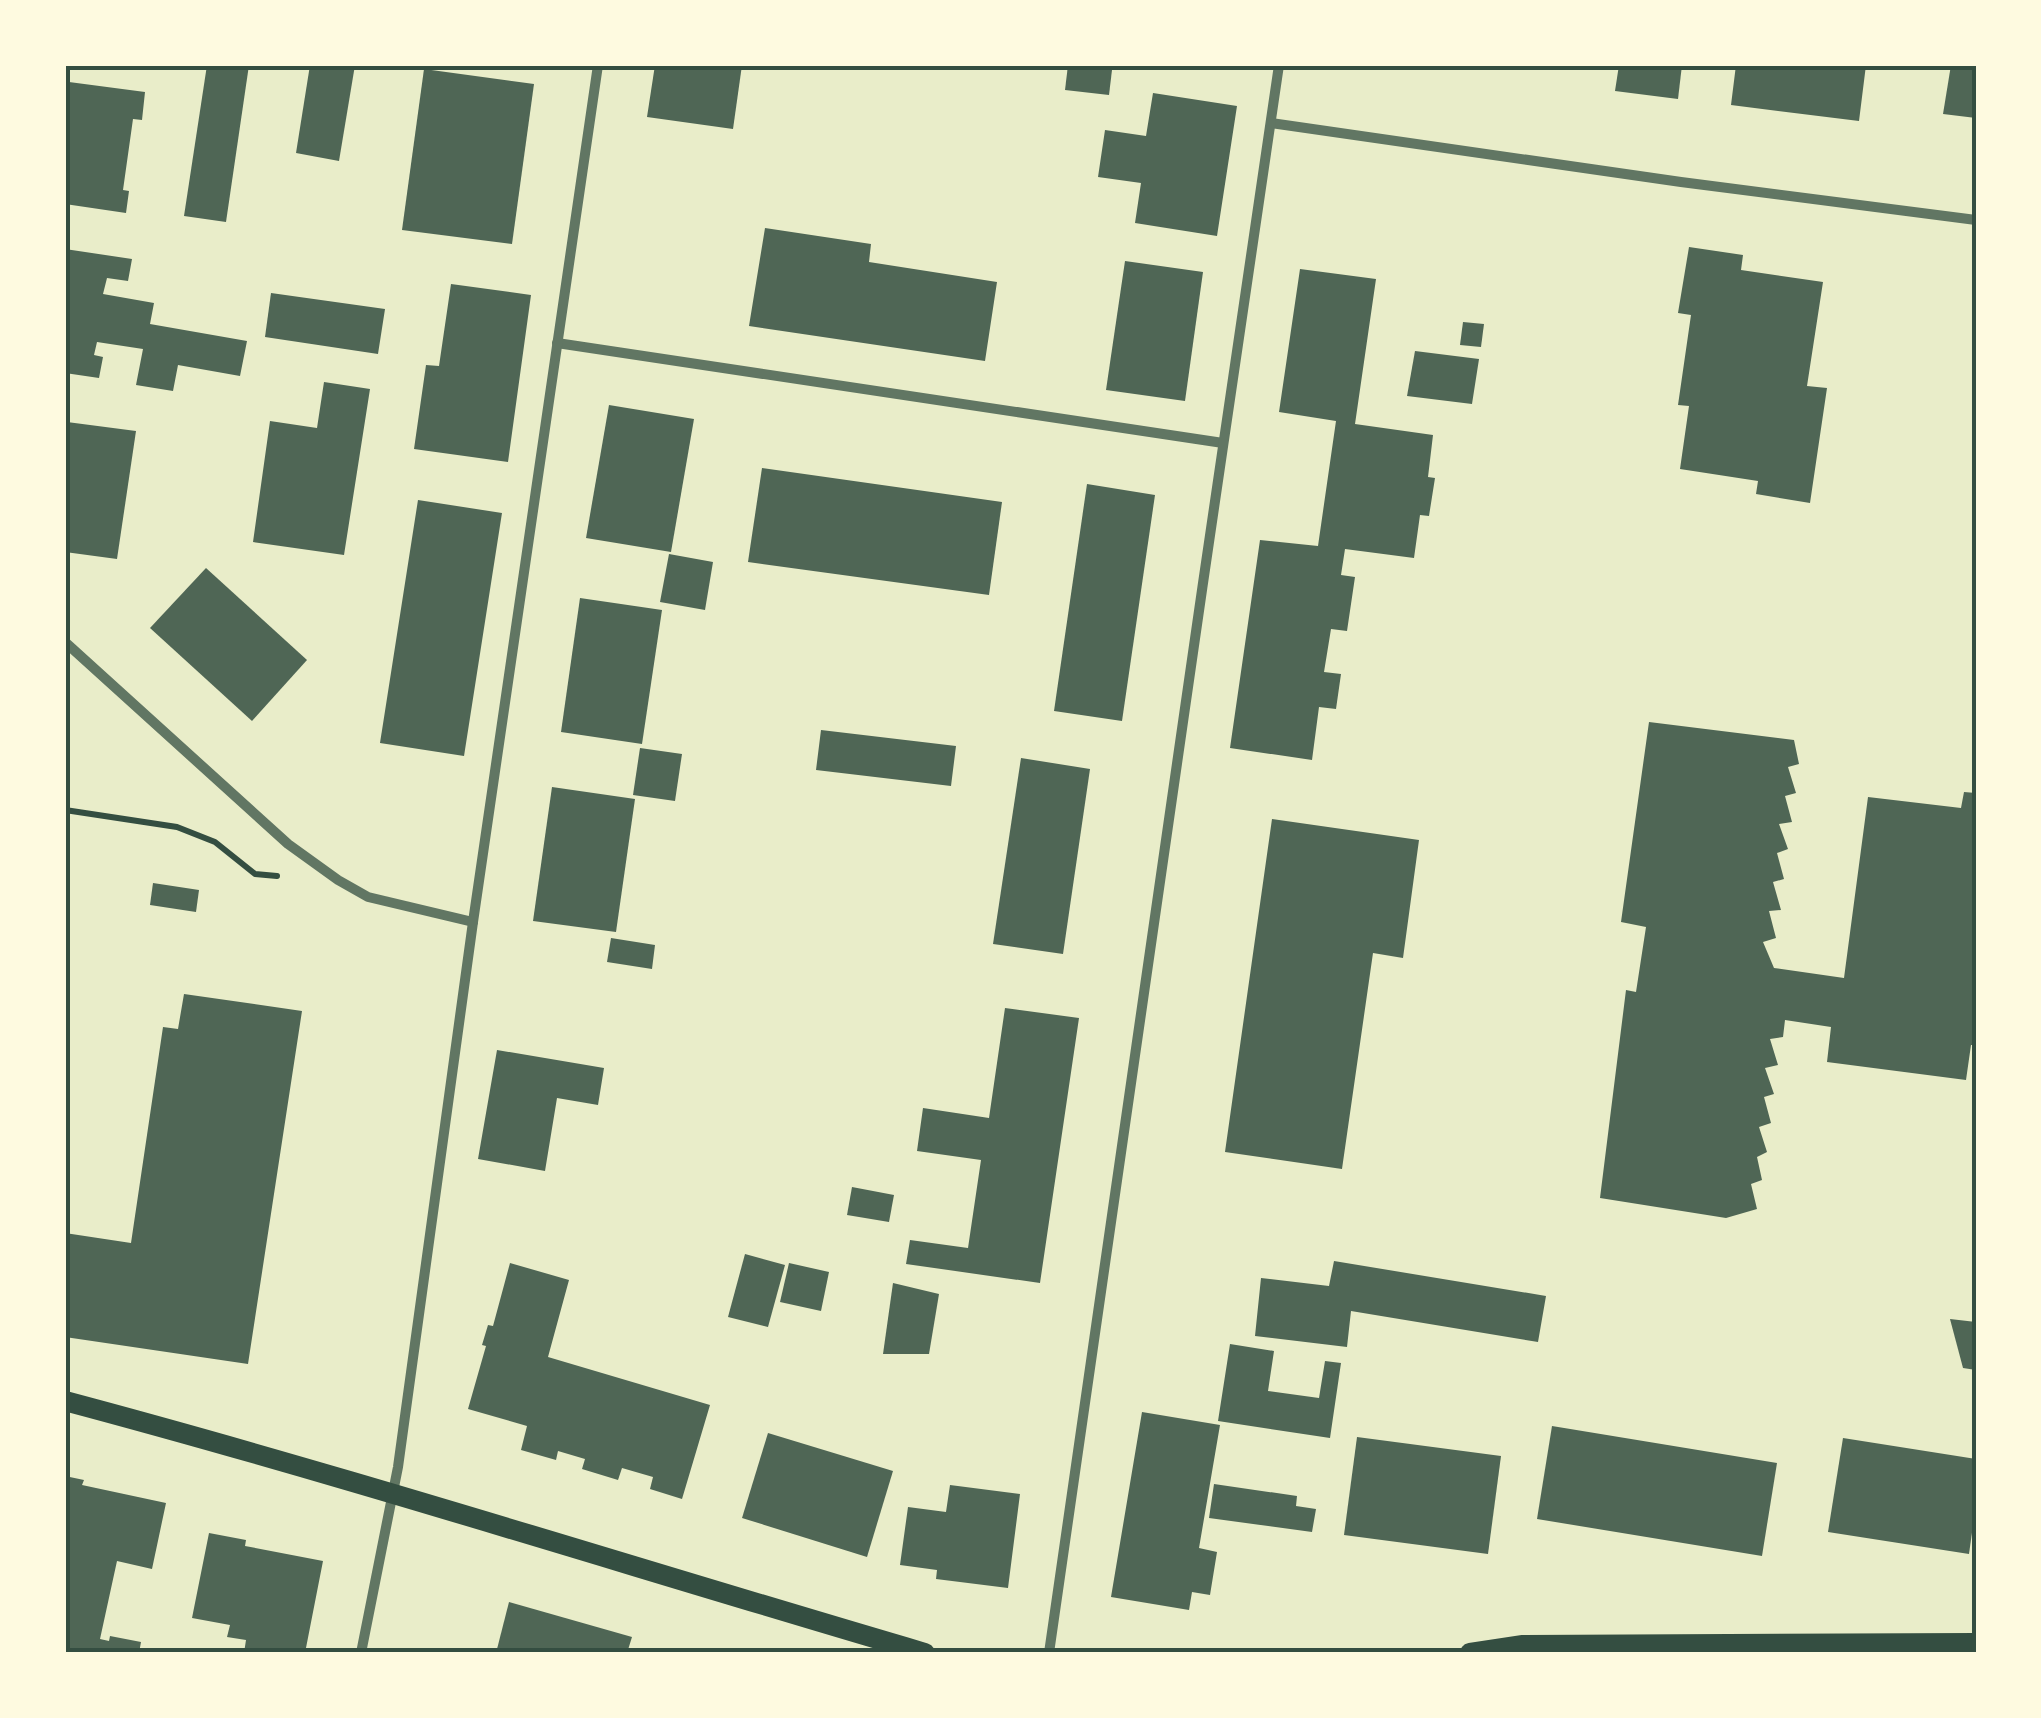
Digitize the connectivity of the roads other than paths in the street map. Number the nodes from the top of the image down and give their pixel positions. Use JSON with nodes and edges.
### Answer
{"nodes":[{"id":1,"x":598,"y":65,"type":"edge"},
{"id":2,"x":1279,"y":65,"type":"edge"},
{"id":3,"x":1270,"y":123,"type":"junction"},
{"id":4,"x":1976,"y":220,"type":"edge"},
{"id":5,"x":557,"y":343,"type":"junction"},
{"id":6,"x":1223,"y":443,"type":"junction"},
{"id":7,"x":65,"y":642,"type":"edge"},
{"id":8,"x":473,"y":922,"type":"junction"},
{"id":9,"x":65,"y":1401,"type":"edge"},
{"id":10,"x":393,"y":1492,"type":"junction"},
{"id":11,"x":1976,"y":1643,"type":"edge"},
{"id":12,"x":361,"y":1653,"type":"edge"},
{"id":13,"x":925,"y":1653,"type":"edge"},
{"id":14,"x":1049,"y":1653,"type":"edge"},
{"id":15,"x":1470,"y":1653,"type":"edge"}],
"edges":[{"from":1,"to":5,"type":"street"},
{"from":2,"to":3,"type":"street"},
{"from":3,"to":4,"type":"street"},
{"from":3,"to":6,"type":"street"},
{"from":5,"to":6,"type":"street"},
{"from":5,"to":8,"type":"street"},
{"from":6,"to":14,"type":"street"},
{"from":7,"to":8,"type":"street"},
{"from":8,"to":10,"type":"street"},
{"from":9,"to":10,"type":"main road"},
{"from":10,"to":12,"type":"street"},
{"from":10,"to":13,"type":"main road"},
{"from":11,"to":15,"type":"main road"}]}
